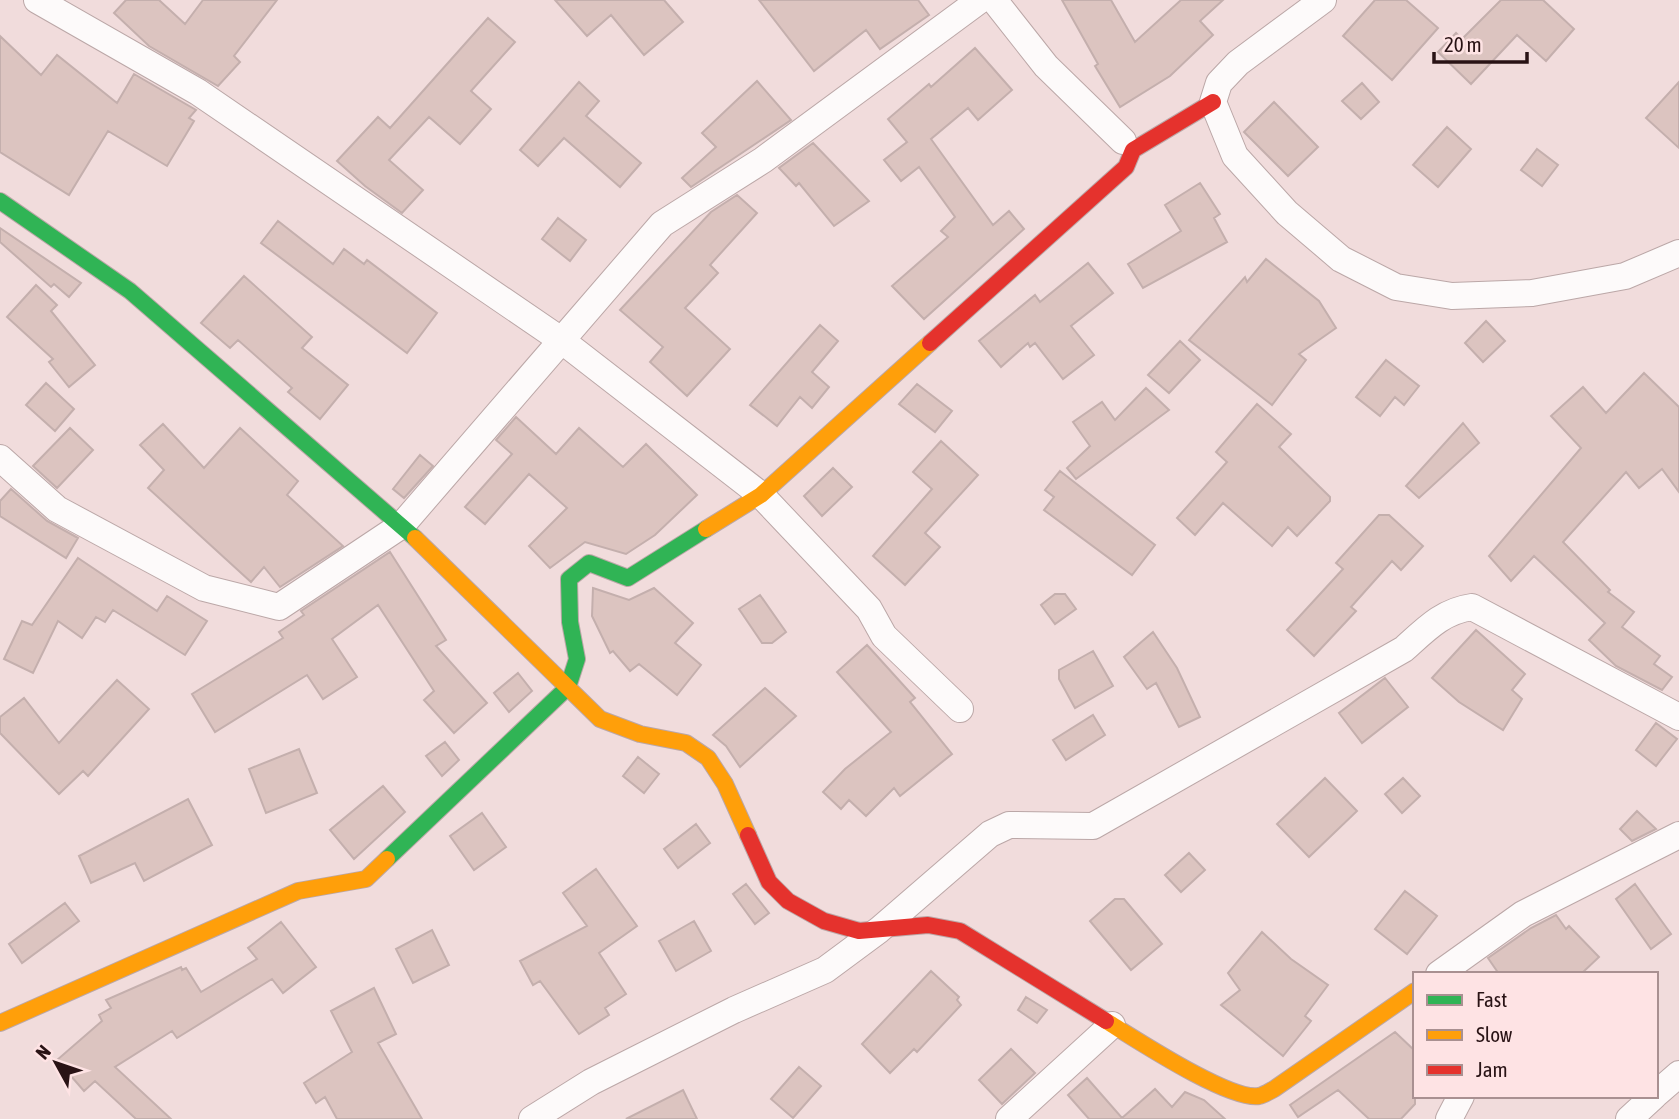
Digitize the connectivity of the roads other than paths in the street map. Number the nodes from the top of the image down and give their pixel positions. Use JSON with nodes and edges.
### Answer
{"nodes":[{"id":1,"x":37,"y":0,"type":"edge"},
{"id":2,"x":980,"y":0,"type":"edge"},
{"id":3,"x":994,"y":0,"type":"edge"},
{"id":4,"x":1323,"y":0,"type":"edge"},
{"id":5,"x":1213,"y":102,"type":"junction"},
{"id":6,"x":1123,"y":141,"type":"dead end"},
{"id":7,"x":0,"y":201,"type":"edge"},
{"id":8,"x":1679,"y":253,"type":"edge"},
{"id":9,"x":561,"y":340,"type":"junction"},
{"id":10,"x":0,"y":458,"type":"edge"},
{"id":11,"x":761,"y":495,"type":"junction"},
{"id":12,"x":402,"y":525,"type":"junction"},
{"id":13,"x":568,"y":687,"type":"junction"},
{"id":14,"x":960,"y":709,"type":"dead end"},
{"id":15,"x":1679,"y":717,"type":"edge"},
{"id":16,"x":1679,"y":835,"type":"edge"},
{"id":17,"x":879,"y":930,"type":"junction"},
{"id":18,"x":1442,"y":972,"type":"edge"},
{"id":19,"x":1413,"y":992,"type":"edge"},
{"id":20,"x":0,"y":1023,"type":"edge"},
{"id":21,"x":1112,"y":1024,"type":"junction"},
{"id":22,"x":1679,"y":1074,"type":"edge"},
{"id":23,"x":1658,"y":1092,"type":"edge"},
{"id":24,"x":1258,"y":1096,"type":"junction"},
{"id":25,"x":1460,"y":1098,"type":"edge"},
{"id":26,"x":1652,"y":1098,"type":"edge"},
{"id":27,"x":532,"y":1119,"type":"edge"},
{"id":28,"x":1009,"y":1119,"type":"edge"},
{"id":29,"x":1244,"y":1119,"type":"edge"},
{"id":30,"x":1449,"y":1119,"type":"edge"},
{"id":31,"x":1629,"y":1119,"type":"edge"}],
"edges":[{"from":1,"to":9,"type":"street"},
{"from":2,"to":9,"type":"street"},
{"from":3,"to":6,"type":"street"},
{"from":4,"to":5,"type":"street"},
{"from":5,"to":8,"type":"street"},
{"from":5,"to":11,"type":"street"},
{"from":7,"to":12,"type":"street"},
{"from":9,"to":11,"type":"street"},
{"from":9,"to":12,"type":"street"},
{"from":10,"to":12,"type":"street"},
{"from":11,"to":13,"type":"street"},
{"from":11,"to":14,"type":"street"},
{"from":12,"to":13,"type":"street"},
{"from":13,"to":17,"type":"street"},
{"from":13,"to":20,"type":"street"},
{"from":15,"to":17,"type":"street"},
{"from":16,"to":18,"type":"street"},
{"from":17,"to":21,"type":"street"},
{"from":17,"to":27,"type":"street"},
{"from":19,"to":24,"type":"street"},
{"from":21,"to":24,"type":"street"},
{"from":21,"to":28,"type":"street"},
{"from":22,"to":23,"type":"street"},
{"from":24,"to":29,"type":"street"},
{"from":25,"to":30,"type":"street"},
{"from":26,"to":31,"type":"street"}]}
